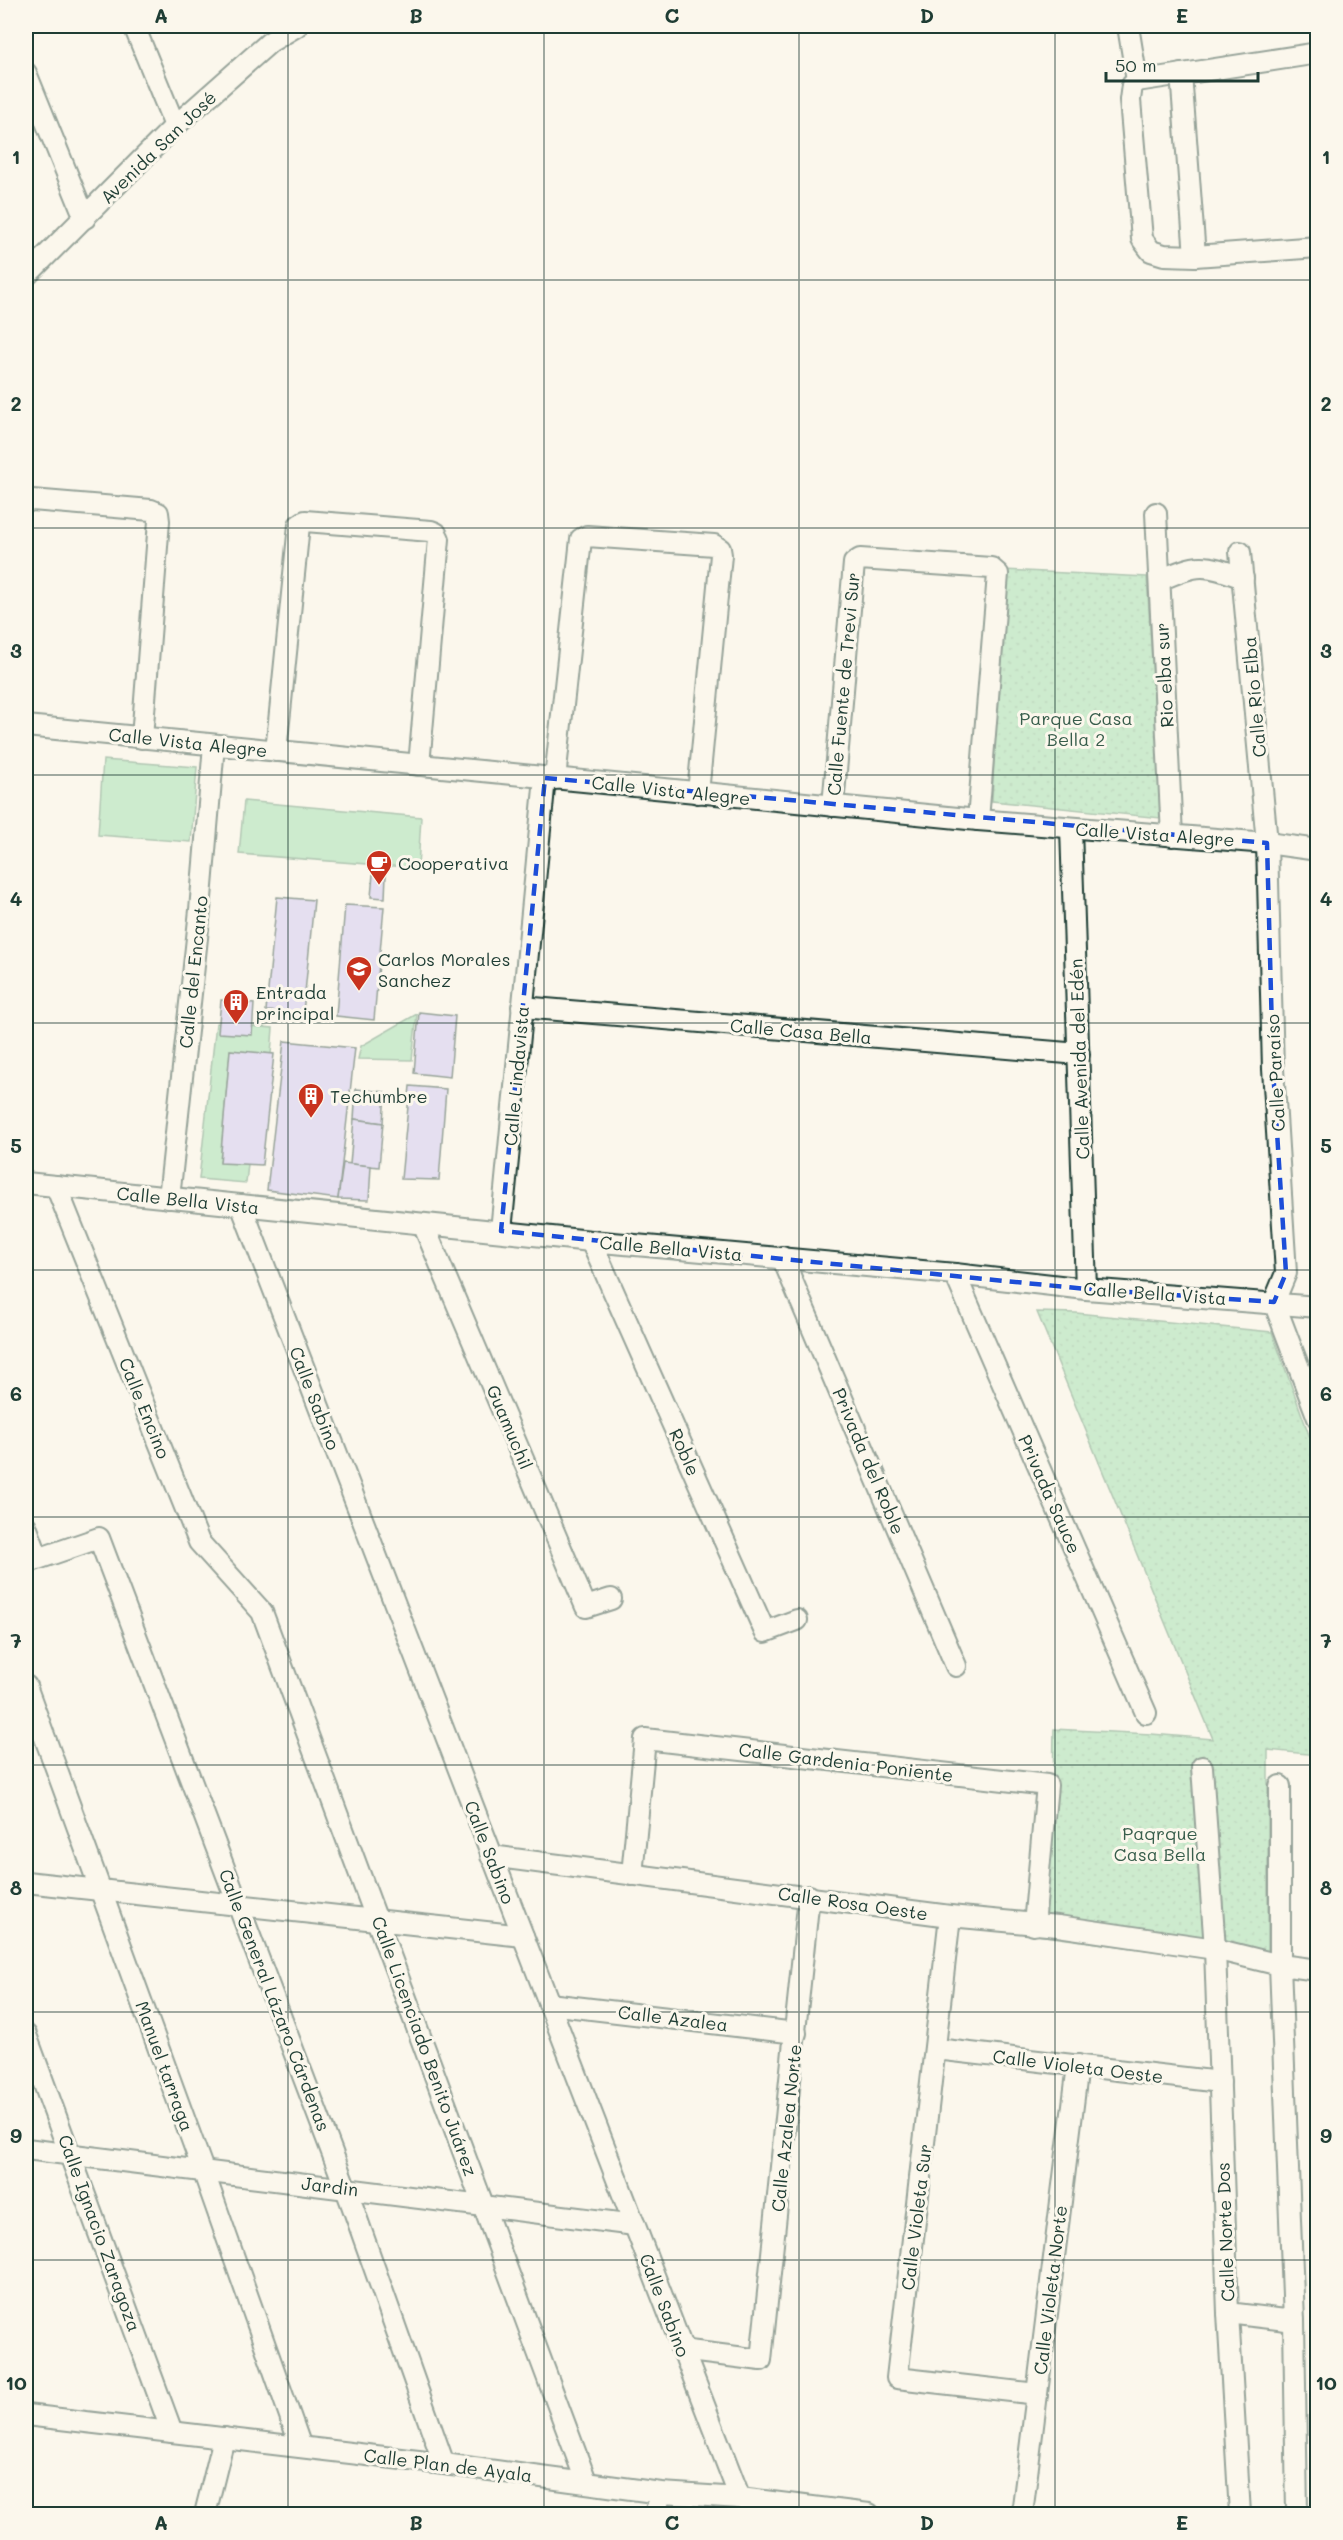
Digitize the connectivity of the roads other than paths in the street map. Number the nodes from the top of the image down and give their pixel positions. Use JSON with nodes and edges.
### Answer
{"nodes":[{"id":1,"x":134,"y":26,"type":"edge"},
{"id":2,"x":297,"y":26,"type":"edge"},
{"id":3,"x":1128,"y":26,"type":"edge"},
{"id":4,"x":267,"y":34,"type":"edge"},
{"id":5,"x":1317,"y":53,"type":"edge"},
{"id":6,"x":26,"y":73,"type":"edge"},
{"id":7,"x":1181,"y":74,"type":"junction"},
{"id":8,"x":1137,"y":81,"type":"junction"},
{"id":9,"x":175,"y":126,"type":"junction"},
{"id":10,"x":85,"y":218,"type":"junction"},
{"id":11,"x":1317,"y":247,"type":"edge"},
{"id":12,"x":1195,"y":256,"type":"junction"},
{"id":13,"x":26,"y":276,"type":"edge"},
{"id":14,"x":26,"y":502,"type":"edge"},
{"id":15,"x":1156,"y":513,"type":"dead end"},
{"id":16,"x":1240,"y":552,"type":"dead end"},
{"id":17,"x":1243,"y":578,"type":"junction"},
{"id":18,"x":1160,"y":580,"type":"junction"},
{"id":19,"x":26,"y":726,"type":"edge"},
{"id":20,"x":142,"y":738,"type":"junction"},
{"id":21,"x":214,"y":745,"type":"junction"},
{"id":22,"x":276,"y":751,"type":"junction"},
{"id":23,"x":419,"y":765,"type":"junction"},
{"id":24,"x":550,"y":778,"type":"junction"},
{"id":25,"x":698,"y":793,"type":"junction"},
{"id":26,"x":833,"y":806,"type":"junction"},
{"id":27,"x":978,"y":820,"type":"junction"},
{"id":28,"x":1071,"y":828,"type":"junction"},
{"id":29,"x":1172,"y":836,"type":"junction"},
{"id":30,"x":1268,"y":843,"type":"junction"},
{"id":31,"x":1317,"y":850,"type":"edge"},
{"id":32,"x":522,"y":1007,"type":"junction"},
{"id":33,"x":1079,"y":1054,"type":"junction"},
{"id":34,"x":26,"y":1183,"type":"edge"},
{"id":35,"x":56,"y":1186,"type":"junction"},
{"id":36,"x":169,"y":1198,"type":"junction"},
{"id":37,"x":241,"y":1205,"type":"junction"},
{"id":38,"x":423,"y":1224,"type":"junction"},
{"id":39,"x":501,"y":1231,"type":"junction"},
{"id":40,"x":591,"y":1241,"type":"junction"},
{"id":41,"x":782,"y":1257,"type":"junction"},
{"id":42,"x":955,"y":1274,"type":"junction"},
{"id":43,"x":1086,"y":1289,"type":"junction"},
{"id":44,"x":1274,"y":1302,"type":"junction"},
{"id":45,"x":1317,"y":1306,"type":"edge"},
{"id":46,"x":1317,"y":1419,"type":"edge"},
{"id":47,"x":26,"y":1526,"type":"edge"},
{"id":48,"x":32,"y":1561,"type":"edge"},
{"id":49,"x":611,"y":1599,"type":"dead end"},
{"id":50,"x":262,"y":1612,"type":"joint"},
{"id":51,"x":797,"y":1620,"type":"dead end"},
{"id":52,"x":956,"y":1666,"type":"dead end"},
{"id":53,"x":26,"y":1686,"type":"edge"},
{"id":54,"x":1146,"y":1713,"type":"dead end"},
{"id":55,"x":1203,"y":1767,"type":"dead end"},
{"id":56,"x":1280,"y":1786,"type":"dead end"},
{"id":57,"x":491,"y":1856,"type":"junction"},
{"id":58,"x":632,"y":1875,"type":"junction"},
{"id":59,"x":26,"y":1882,"type":"edge"},
{"id":60,"x":100,"y":1892,"type":"junction"},
{"id":61,"x":809,"y":1896,"type":"junction"},
{"id":62,"x":240,"y":1906,"type":"junction"},
{"id":63,"x":950,"y":1916,"type":"junction"},
{"id":64,"x":378,"y":1920,"type":"junction"},
{"id":65,"x":1034,"y":1925,"type":"junction"},
{"id":66,"x":523,"y":1936,"type":"junction"},
{"id":67,"x":1215,"y":1949,"type":"junction"},
{"id":68,"x":1280,"y":1965,"type":"junction"},
{"id":69,"x":1317,"y":1970,"type":"edge"},
{"id":70,"x":549,"y":2004,"type":"junction"},
{"id":71,"x":796,"y":2033,"type":"junction"},
{"id":72,"x":26,"y":2035,"type":"edge"},
{"id":73,"x":936,"y":2049,"type":"junction"},
{"id":74,"x":1078,"y":2065,"type":"junction"},
{"id":75,"x":1220,"y":2082,"type":"junction"},
{"id":76,"x":26,"y":2149,"type":"edge"},
{"id":77,"x":71,"y":2154,"type":"junction"},
{"id":78,"x":203,"y":2170,"type":"junction"},
{"id":79,"x":345,"y":2188,"type":"junction"},
{"id":80,"x":484,"y":2205,"type":"junction"},
{"id":81,"x":634,"y":2225,"type":"junction"},
{"id":82,"x":1228,"y":2313,"type":"junction"},
{"id":83,"x":1294,"y":2321,"type":"junction"},
{"id":84,"x":681,"y":2350,"type":"junction"},
{"id":85,"x":1037,"y":2394,"type":"junction"},
{"id":86,"x":26,"y":2415,"type":"edge"},
{"id":87,"x":172,"y":2432,"type":"junction"},
{"id":88,"x":224,"y":2438,"type":"junction"},
{"id":89,"x":301,"y":2447,"type":"junction"},
{"id":90,"x":444,"y":2464,"type":"junction"},
{"id":91,"x":586,"y":2481,"type":"junction"},
{"id":92,"x":661,"y":2493,"type":"junction"},
{"id":93,"x":740,"y":2498,"type":"junction"},
{"id":94,"x":205,"y":2514,"type":"edge"},
{"id":95,"x":655,"y":2514,"type":"edge"},
{"id":96,"x":870,"y":2514,"type":"edge"},
{"id":97,"x":1022,"y":2514,"type":"edge"},
{"id":98,"x":1240,"y":2514,"type":"edge"},
{"id":99,"x":1297,"y":2514,"type":"edge"}],
"edges":[{"from":1,"to":9,"type":"street"},
{"from":2,"to":4,"type":"street","name":"Avenida San José"},
{"from":3,"to":8,"type":"street"},
{"from":4,"to":9,"type":"street","name":"Avenida San José"},
{"from":5,"to":7,"type":"street"},
{"from":6,"to":10,"type":"street"},
{"from":7,"to":8,"type":"street"},
{"from":7,"to":12,"type":"street"},
{"from":8,"to":12,"type":"street"},
{"from":9,"to":10,"type":"street","name":"Avenida San José"},
{"from":10,"to":13,"type":"street","name":"Avenida San José"},
{"from":11,"to":12,"type":"street"},
{"from":14,"to":20,"type":"street"},
{"from":15,"to":18,"type":"street","name":"Rio elba sur"},
{"from":16,"to":17,"type":"street","name":"Calle Río Elba"},
{"from":17,"to":18,"type":"street"},
{"from":17,"to":30,"type":"street","name":"Calle Río Elba"},
{"from":18,"to":29,"type":"street","name":"Rio elba sur"},
{"from":19,"to":20,"type":"street","name":"Calle Vista Alegre"},
{"from":20,"to":21,"type":"street","name":"Calle Vista Alegre"},
{"from":21,"to":22,"type":"street","name":"Calle Vista Alegre"},
{"from":21,"to":36,"type":"street","name":"Calle del Encanto"},
{"from":22,"to":23,"type":"street","name":"Calle Vista Alegre"},
{"from":22,"to":23,"type":"street"},
{"from":23,"to":24,"type":"street","name":"Calle Vista Alegre"},
{"from":24,"to":25,"type":"street","name":"Calle Vista Alegre"},
{"from":24,"to":25,"type":"street","name":"Calle Lindavista"},
{"from":24,"to":32,"type":"street","name":"Calle Lindavista"},
{"from":25,"to":26,"type":"street","name":"Calle Vista Alegre"},
{"from":26,"to":27,"type":"street","name":"Calle Vista Alegre"},
{"from":26,"to":27,"type":"street","name":"Calle Fuente de Trevi Sur"},
{"from":27,"to":28,"type":"street","name":"Calle Vista Alegre"},
{"from":28,"to":29,"type":"street","name":"Calle Vista Alegre"},
{"from":28,"to":33,"type":"street","name":"Calle Avenida del Edén"},
{"from":29,"to":30,"type":"street","name":"Calle Vista Alegre"},
{"from":30,"to":31,"type":"street","name":"Calle Vista Alegre"},
{"from":30,"to":44,"type":"street","name":"Calle Paraíso"},
{"from":32,"to":33,"type":"street","name":"Calle Casa Bella"},
{"from":32,"to":39,"type":"street","name":"Calle Lindavista"},
{"from":33,"to":43,"type":"street","name":"Calle Avenida del Edén"},
{"from":34,"to":35,"type":"street","name":"Calle Bella Vista"},
{"from":35,"to":36,"type":"street","name":"Calle Bella Vista"},
{"from":35,"to":50,"type":"street","name":"Calle Encino"},
{"from":36,"to":37,"type":"street","name":"Calle Bella Vista"},
{"from":37,"to":38,"type":"street","name":"Calle Bella Vista"},
{"from":37,"to":57,"type":"street","name":"Calle Sabino"},
{"from":38,"to":39,"type":"street","name":"Calle Bella Vista"},
{"from":38,"to":49,"type":"street","name":"Guamuchil"},
{"from":39,"to":40,"type":"street","name":"Calle Bella Vista"},
{"from":40,"to":41,"type":"street","name":"Calle Bella Vista"},
{"from":40,"to":51,"type":"street","name":"Roble"},
{"from":41,"to":42,"type":"street","name":"Calle Bella Vista"},
{"from":41,"to":52,"type":"street","name":"Privada del Roble"},
{"from":42,"to":43,"type":"street","name":"Calle Bella Vista"},
{"from":42,"to":54,"type":"street","name":"Privada Sauce"},
{"from":43,"to":44,"type":"street","name":"Calle Bella Vista"},
{"from":44,"to":45,"type":"street","name":"Calle Bella Vista"},
{"from":44,"to":46,"type":"street"},
{"from":47,"to":48,"type":"street"},
{"from":48,"to":62,"type":"street","name":"Calle General Lázaro Cárdenas"},
{"from":50,"to":64,"type":"street","name":"Calle Licenciado Benito Juárez"},
{"from":53,"to":60,"type":"street","name":"Manuel tarraga"},
{"from":55,"to":67,"type":"street","name":"Calle Norte Dos"},
{"from":56,"to":68,"type":"street"},
{"from":57,"to":58,"type":"street","name":"Calle Rosa Oeste"},
{"from":57,"to":66,"type":"street","name":"Calle Sabino"},
{"from":58,"to":61,"type":"street","name":"Calle Rosa Oeste"},
{"from":58,"to":65,"type":"street","name":"Calle Gardenia Poniente"},
{"from":59,"to":60,"type":"street"},
{"from":60,"to":62,"type":"street"},
{"from":60,"to":78,"type":"street","name":"Manuel tarraga"},
{"from":61,"to":63,"type":"street","name":"Calle Rosa Oeste"},
{"from":61,"to":71,"type":"street","name":"Calle Azalea Norte"},
{"from":62,"to":64,"type":"street"},
{"from":62,"to":79,"type":"street","name":"Calle General Lázaro Cárdenas"},
{"from":63,"to":65,"type":"street","name":"Calle Rosa Oeste"},
{"from":63,"to":73,"type":"street","name":"Calle Violeta Sur"},
{"from":64,"to":66,"type":"street"},
{"from":64,"to":80,"type":"street","name":"Calle Licenciado Benito Juárez"},
{"from":65,"to":67,"type":"street","name":"Calle Rosa Oeste"},
{"from":66,"to":70,"type":"street","name":"Calle Sabino"},
{"from":67,"to":68,"type":"street","name":"Calle Rosa Oeste"},
{"from":67,"to":75,"type":"street","name":"Calle Norte Dos"},
{"from":68,"to":69,"type":"street"},
{"from":68,"to":83,"type":"street"},
{"from":70,"to":71,"type":"street","name":"Calle Azalea"},
{"from":70,"to":81,"type":"street","name":"Calle Sabino"},
{"from":71,"to":84,"type":"street","name":"Calle Azalea Norte"},
{"from":72,"to":77,"type":"street","name":"Calle Ignacio Zaragoza"},
{"from":73,"to":74,"type":"street","name":"Calle Violeta Oeste"},
{"from":73,"to":85,"type":"street","name":"Calle Violeta Sur"},
{"from":74,"to":75,"type":"street","name":"Calle Violeta Oeste"},
{"from":74,"to":85,"type":"street","name":"Calle Violeta Norte"},
{"from":75,"to":82,"type":"street","name":"Calle Norte Dos"},
{"from":76,"to":77,"type":"street","name":"Jardin"},
{"from":77,"to":78,"type":"street","name":"Jardin"},
{"from":77,"to":87,"type":"street","name":"Calle Ignacio Zaragoza"},
{"from":78,"to":79,"type":"street","name":"Jardin"},
{"from":78,"to":89,"type":"street","name":"Manuel tarraga"},
{"from":79,"to":80,"type":"street","name":"Jardin"},
{"from":79,"to":90,"type":"street","name":"Calle General Lázaro Cárdenas"},
{"from":80,"to":81,"type":"street","name":"Jardin"},
{"from":80,"to":91,"type":"street","name":"Calle Licenciado Benito Juárez"},
{"from":81,"to":84,"type":"street","name":"Calle Sabino"},
{"from":82,"to":83,"type":"street"},
{"from":82,"to":98,"type":"street","name":"Calle Norte Dos"},
{"from":83,"to":99,"type":"street"},
{"from":84,"to":93,"type":"street","name":"Calle Sabino"},
{"from":85,"to":97,"type":"street","name":"Calle Violeta Norte"},
{"from":86,"to":87,"type":"street","name":"Calle Plan de Ayala"},
{"from":87,"to":88,"type":"street","name":"Calle Plan de Ayala"},
{"from":88,"to":89,"type":"street","name":"Calle Plan de Ayala"},
{"from":88,"to":94,"type":"street"},
{"from":89,"to":90,"type":"street","name":"Calle Plan de Ayala"},
{"from":90,"to":91,"type":"street","name":"Calle Plan de Ayala"},
{"from":91,"to":92,"type":"street","name":"Calle Plan de Ayala"},
{"from":92,"to":93,"type":"street","name":"Calle Plan de Ayala"},
{"from":92,"to":95,"type":"street"},
{"from":93,"to":96,"type":"street","name":"Calle Plan de Ayala"}]}
